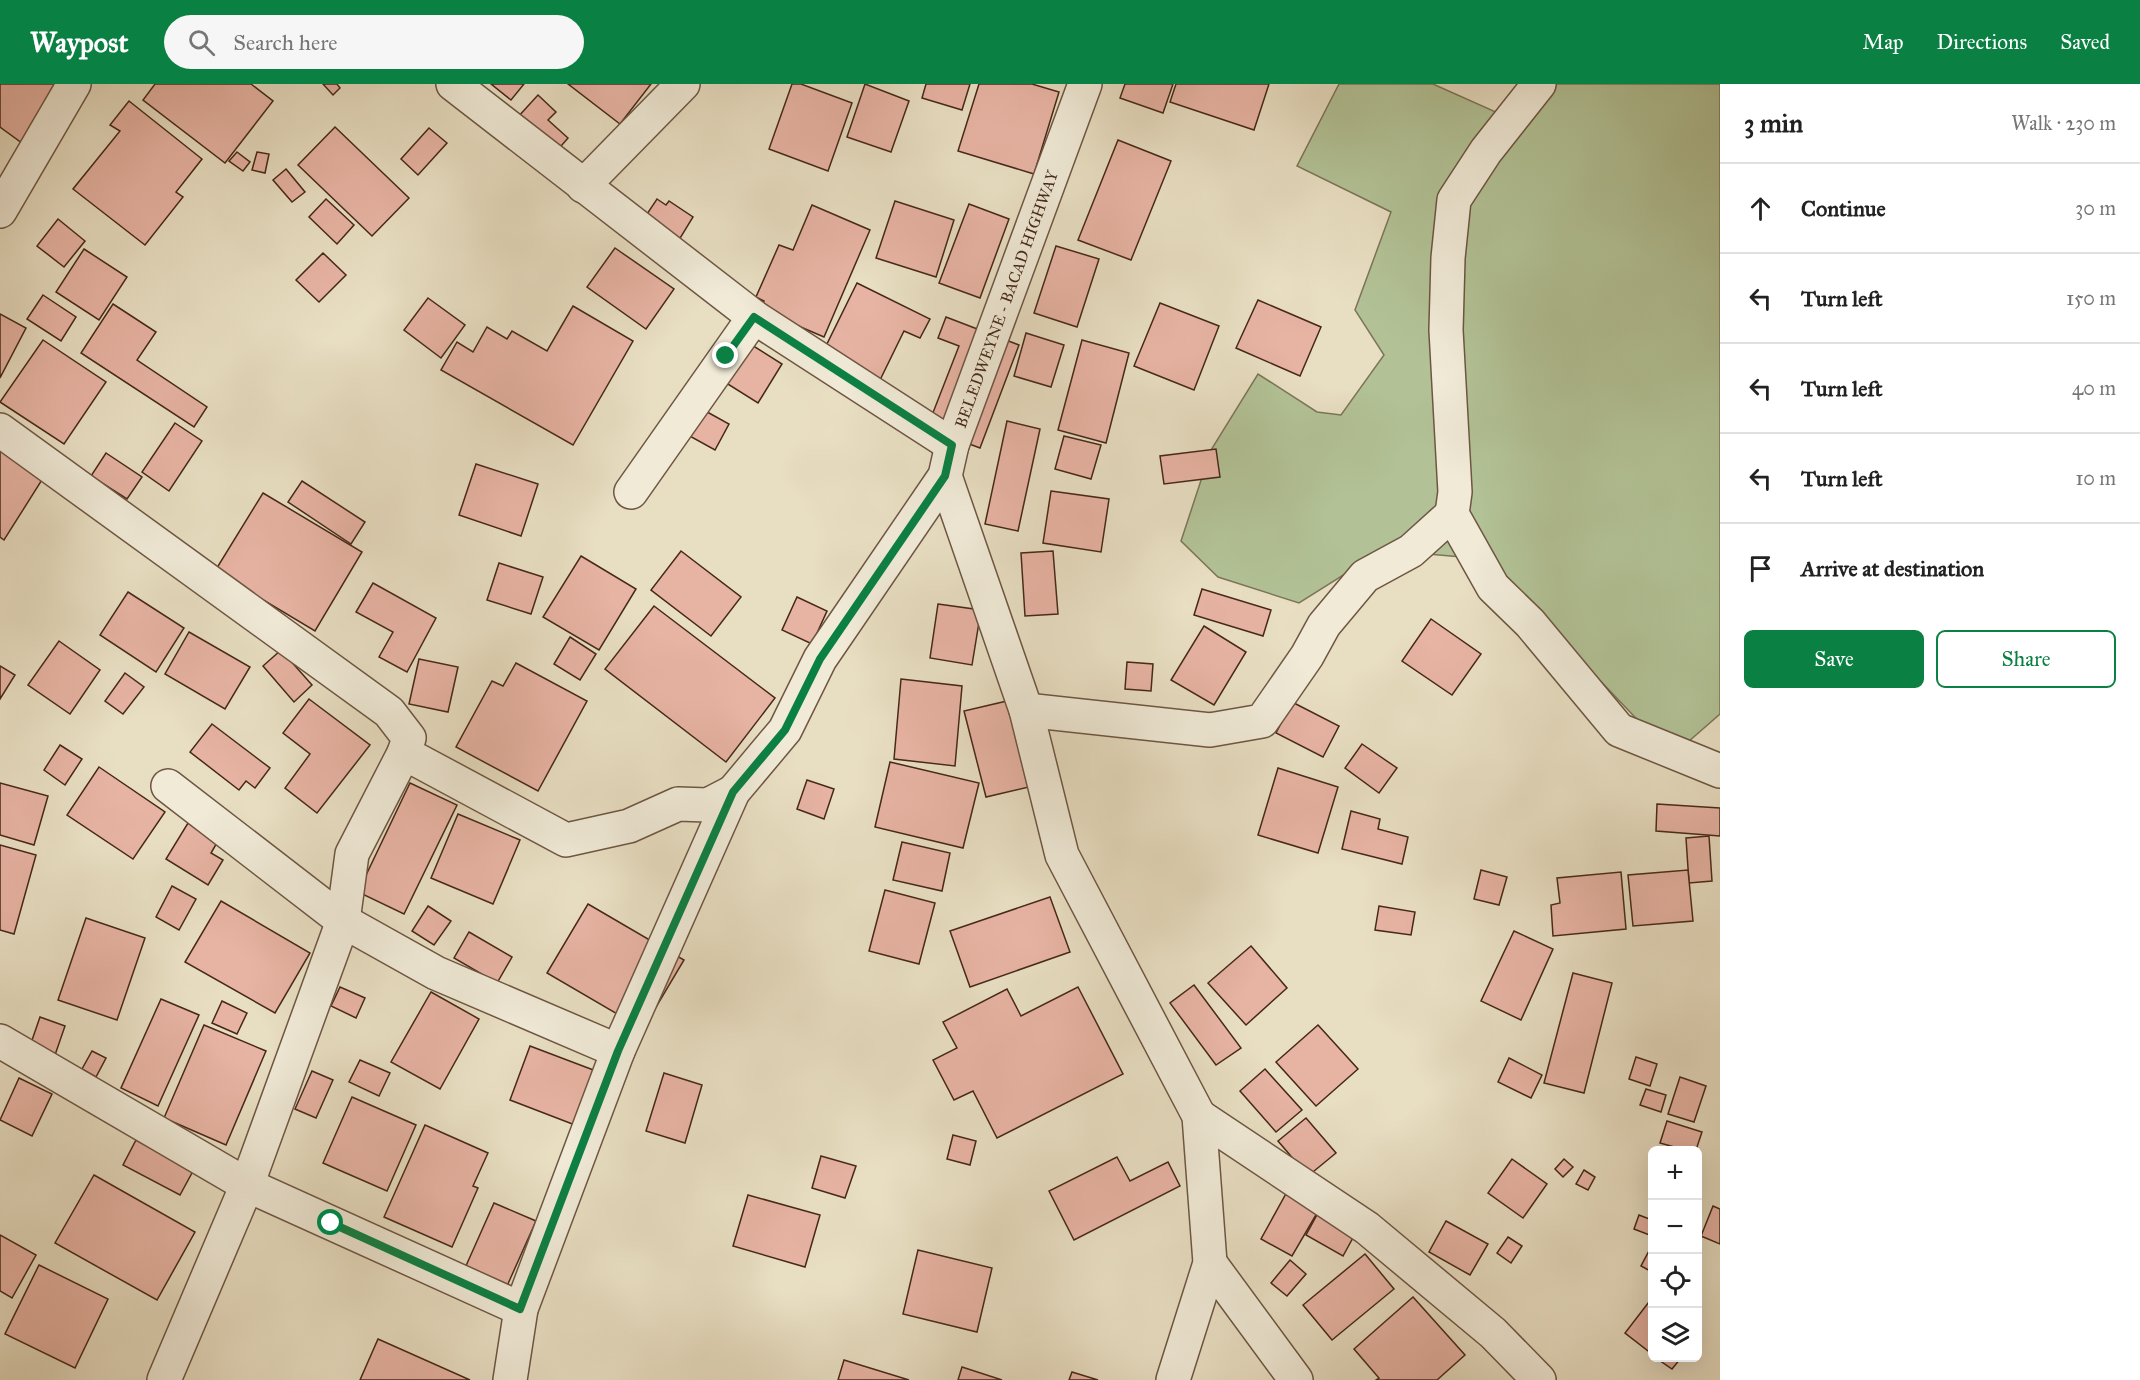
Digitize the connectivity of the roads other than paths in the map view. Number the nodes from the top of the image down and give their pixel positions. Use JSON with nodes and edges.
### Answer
{"nodes":[{"id":1,"x":74,"y":84,"type":"edge"},
{"id":2,"x":453,"y":84,"type":"edge"},
{"id":3,"x":683,"y":84,"type":"edge"},
{"id":4,"x":1085,"y":84,"type":"edge"},
{"id":5,"x":1539,"y":84,"type":"edge"},
{"id":6,"x":583,"y":186,"type":"junction"},
{"id":7,"x":0,"y":211,"type":"edge"},
{"id":8,"x":754,"y":317,"type":"junction"},
{"id":9,"x":0,"y":430,"type":"edge"},
{"id":10,"x":948,"y":461,"type":"junction"},
{"id":11,"x":631,"y":492,"type":"dead end"},
{"id":12,"x":1452,"y":514,"type":"junction"},
{"id":13,"x":1026,"y":710,"type":"junction"},
{"id":14,"x":404,"y":753,"type":"junction"},
{"id":15,"x":1720,"y":771,"type":"edge"},
{"id":16,"x":168,"y":786,"type":"dead end"},
{"id":17,"x":733,"y":792,"type":"junction"},
{"id":18,"x":343,"y":921,"type":"junction"},
{"id":19,"x":0,"y":1041,"type":"edge"},
{"id":20,"x":618,"y":1051,"type":"junction"},
{"id":21,"x":1199,"y":1116,"type":"junction"},
{"id":22,"x":247,"y":1185,"type":"junction"},
{"id":23,"x":1210,"y":1263,"type":"junction"},
{"id":24,"x":520,"y":1309,"type":"junction"},
{"id":25,"x":164,"y":1380,"type":"edge"},
{"id":26,"x":510,"y":1380,"type":"edge"},
{"id":27,"x":1173,"y":1380,"type":"edge"},
{"id":28,"x":1296,"y":1380,"type":"edge"},
{"id":29,"x":1539,"y":1380,"type":"edge"}],
"edges":[{"from":1,"to":7,"type":"street"},
{"from":2,"to":6,"type":"street"},
{"from":3,"to":6,"type":"street"},
{"from":4,"to":10,"type":"street","name":"BELEDWEYNE - BACAD HIGHWAY"},
{"from":5,"to":12,"type":"street"},
{"from":6,"to":8,"type":"street"},
{"from":8,"to":10,"type":"street"},
{"from":8,"to":11,"type":"street"},
{"from":9,"to":14,"type":"street"},
{"from":10,"to":13,"type":"street"},
{"from":10,"to":17,"type":"street","name":"BELEDWEYNE - BACAD HIGHWAY"},
{"from":12,"to":13,"type":"street"},
{"from":12,"to":15,"type":"street"},
{"from":13,"to":21,"type":"street"},
{"from":14,"to":17,"type":"street"},
{"from":14,"to":18,"type":"street"},
{"from":16,"to":18,"type":"street"},
{"from":17,"to":20,"type":"street","name":"BELEDWEYNE - BACAD HIGHWAY"},
{"from":18,"to":20,"type":"street"},
{"from":18,"to":22,"type":"street"},
{"from":19,"to":22,"type":"street"},
{"from":20,"to":24,"type":"street","name":"BELEDWEYNE - BACAD HIGHWAY"},
{"from":21,"to":23,"type":"street"},
{"from":21,"to":29,"type":"street"},
{"from":22,"to":24,"type":"street"},
{"from":22,"to":25,"type":"street"},
{"from":23,"to":27,"type":"street"},
{"from":23,"to":28,"type":"street"},
{"from":24,"to":26,"type":"street","name":"BELEDWEYNE - BACAD HIGHWAY"}]}
